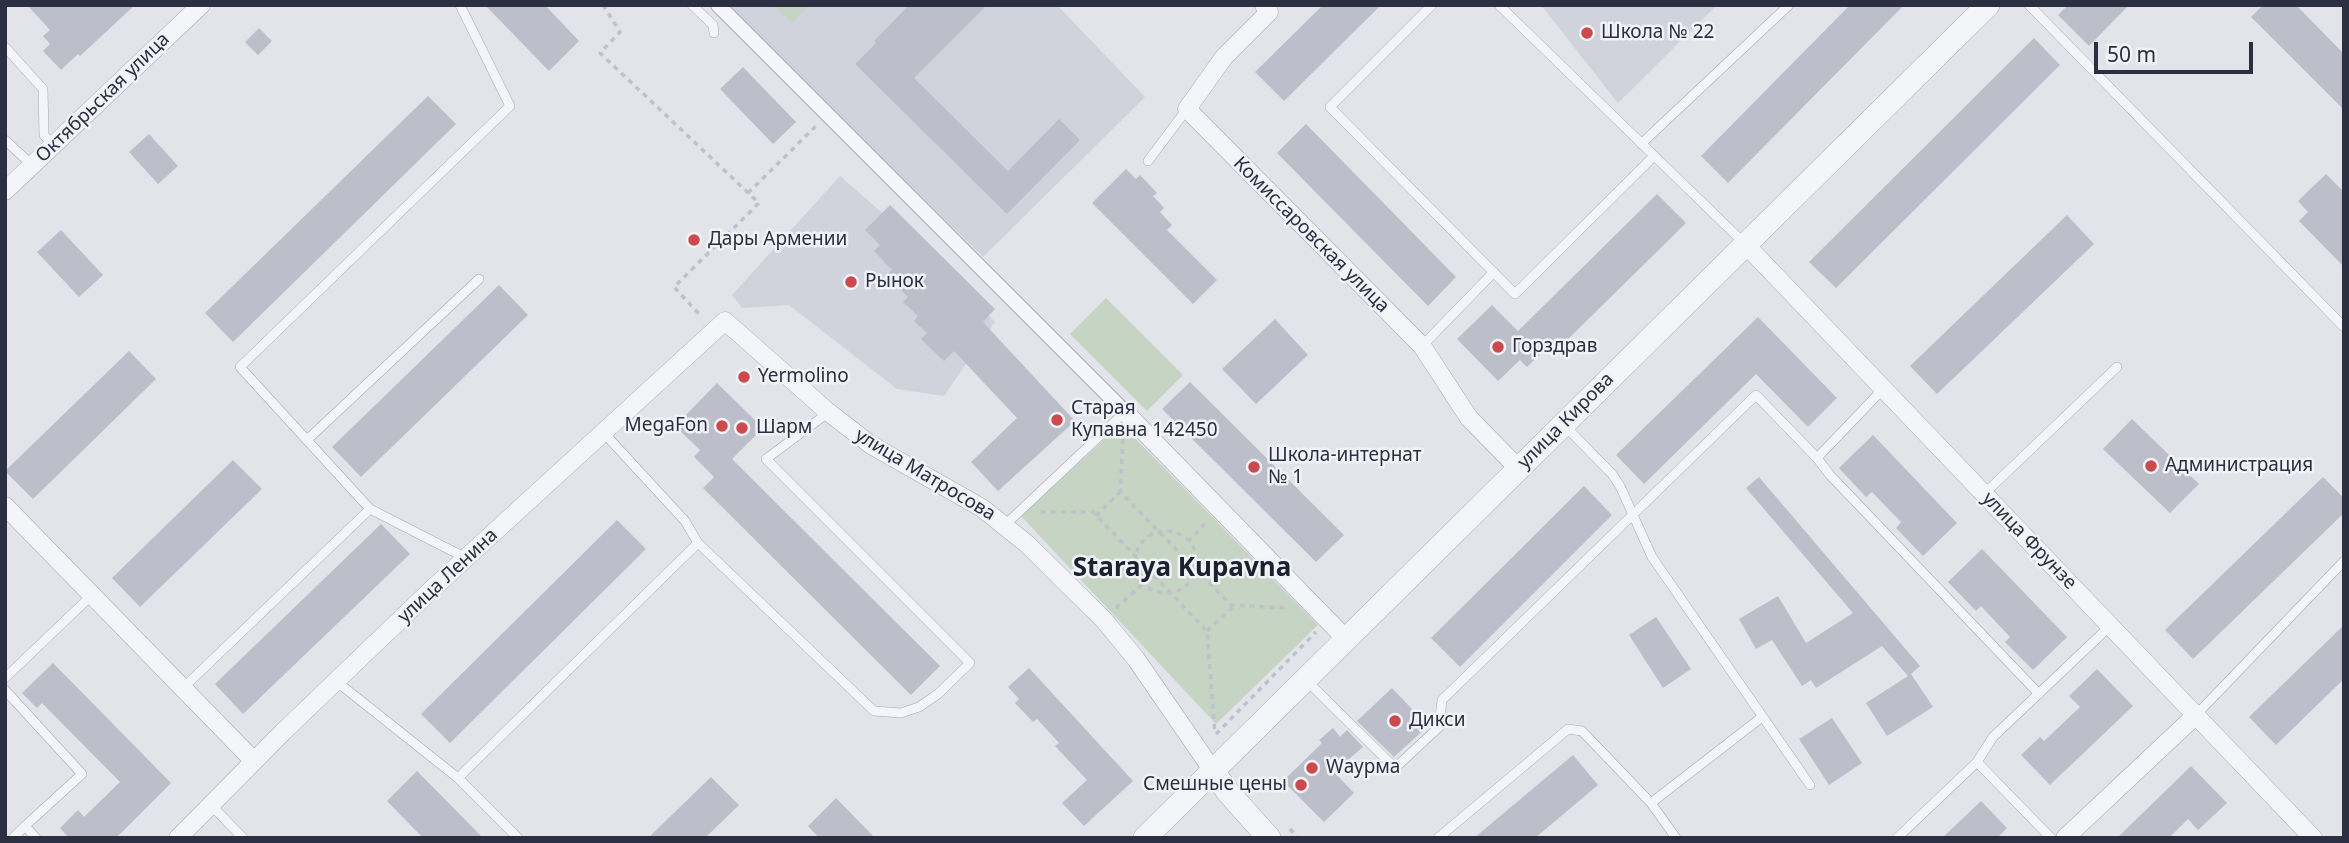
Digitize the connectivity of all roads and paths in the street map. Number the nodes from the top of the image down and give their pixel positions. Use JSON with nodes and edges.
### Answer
{"nodes":[{"id":1,"x":201,"y":5,"type":"edge"},
{"id":2,"x":460,"y":5,"type":"edge"},
{"id":3,"x":603,"y":5,"type":"edge"},
{"id":4,"x":692,"y":5,"type":"edge"},
{"id":5,"x":718,"y":5,"type":"edge"},
{"id":6,"x":1432,"y":5,"type":"edge"},
{"id":7,"x":1499,"y":5,"type":"edge"},
{"id":8,"x":1789,"y":5,"type":"edge"},
{"id":9,"x":1988,"y":5,"type":"edge"},
{"id":10,"x":2029,"y":5,"type":"edge"},
{"id":11,"x":1270,"y":8,"type":"edge"},
{"id":12,"x":714,"y":33,"type":"dead end"},
{"id":13,"x":5,"y":47,"type":"edge"},
{"id":14,"x":1187,"y":108,"type":"junction"},
{"id":15,"x":828,"y":115,"type":"junction"},
{"id":16,"x":5,"y":140,"type":"edge"},
{"id":17,"x":1641,"y":144,"type":"junction"},
{"id":18,"x":53,"y":146,"type":"junction"},
{"id":19,"x":1654,"y":156,"type":"junction"},
{"id":20,"x":1149,"y":161,"type":"dead end"},
{"id":21,"x":32,"y":166,"type":"junction"},
{"id":22,"x":5,"y":191,"type":"edge"},
{"id":23,"x":748,"y":193,"type":"junction"},
{"id":24,"x":1745,"y":244,"type":"junction"},
{"id":25,"x":1494,"y":272,"type":"junction"},
{"id":26,"x":479,"y":279,"type":"dead end"},
{"id":27,"x":720,"y":325,"type":"junction"},
{"id":28,"x":2344,"y":327,"type":"edge"},
{"id":29,"x":1422,"y":346,"type":"junction"},
{"id":30,"x":2117,"y":367,"type":"dead end"},
{"id":31,"x":1883,"y":389,"type":"junction"},
{"id":32,"x":1125,"y":412,"type":"junction"},
{"id":33,"x":821,"y":418,"type":"dead end"},
{"id":34,"x":1563,"y":424,"type":"junction"},
{"id":35,"x":603,"y":432,"type":"junction"},
{"id":36,"x":307,"y":440,"type":"junction"},
{"id":37,"x":1817,"y":457,"type":"junction"},
{"id":38,"x":1518,"y":468,"type":"junction"},
{"id":39,"x":1120,"y":492,"type":"junction"},
{"id":40,"x":1984,"y":494,"type":"junction"},
{"id":41,"x":5,"y":506,"type":"edge"},
{"id":42,"x":1219,"y":508,"type":"junction"},
{"id":43,"x":370,"y":509,"type":"junction"},
{"id":44,"x":1633,"y":514,"type":"junction"},
{"id":45,"x":1096,"y":516,"type":"junction"},
{"id":46,"x":1011,"y":519,"type":"junction"},
{"id":47,"x":1160,"y":532,"type":"junction"},
{"id":48,"x":1188,"y":542,"type":"junction"},
{"id":49,"x":698,"y":543,"type":"junction"},
{"id":50,"x":1136,"y":557,"type":"junction"},
{"id":51,"x":466,"y":558,"type":"junction"},
{"id":52,"x":2344,"y":561,"type":"edge"},
{"id":53,"x":1195,"y":569,"type":"junction"},
{"id":54,"x":1143,"y":583,"type":"junction"},
{"id":55,"x":1170,"y":592,"type":"junction"},
{"id":56,"x":92,"y":595,"type":"junction"},
{"id":57,"x":1235,"y":606,"type":"junction"},
{"id":58,"x":1113,"y":611,"type":"dead end"},
{"id":59,"x":1323,"y":615,"type":"junction"},
{"id":60,"x":2110,"y":626,"type":"junction"},
{"id":61,"x":1207,"y":631,"type":"junction"},
{"id":62,"x":1346,"y":639,"type":"junction"},
{"id":63,"x":5,"y":678,"type":"edge"},
{"id":64,"x":1305,"y":679,"type":"junction"},
{"id":65,"x":336,"y":681,"type":"junction"},
{"id":66,"x":183,"y":688,"type":"junction"},
{"id":67,"x":5,"y":690,"type":"edge"},
{"id":68,"x":2039,"y":694,"type":"junction"},
{"id":69,"x":2196,"y":715,"type":"junction"},
{"id":70,"x":1762,"y":717,"type":"junction"},
{"id":71,"x":254,"y":761,"type":"junction"},
{"id":72,"x":1977,"y":762,"type":"junction"},
{"id":73,"x":1213,"y":771,"type":"junction"},
{"id":74,"x":458,"y":778,"type":"junction"},
{"id":75,"x":1810,"y":785,"type":"dead end"},
{"id":76,"x":1651,"y":803,"type":"junction"},
{"id":77,"x":211,"y":805,"type":"junction"},
{"id":78,"x":25,"y":826,"type":"junction"},
{"id":79,"x":13,"y":838,"type":"edge"},
{"id":80,"x":36,"y":838,"type":"edge"},
{"id":81,"x":178,"y":838,"type":"edge"},
{"id":82,"x":243,"y":838,"type":"edge"},
{"id":83,"x":518,"y":838,"type":"edge"},
{"id":84,"x":1145,"y":838,"type":"edge"},
{"id":85,"x":1269,"y":838,"type":"edge"},
{"id":86,"x":1438,"y":838,"type":"edge"},
{"id":87,"x":1676,"y":838,"type":"edge"},
{"id":88,"x":1897,"y":838,"type":"edge"},
{"id":89,"x":2052,"y":838,"type":"edge"},
{"id":90,"x":2065,"y":838,"type":"edge"},
{"id":91,"x":2314,"y":838,"type":"edge"}],
"edges":[{"from":1,"to":18,"type":"street","name":"Октябрьская улица"},
{"from":2,"to":36,"type":"lane"},
{"from":3,"to":23,"type":"path"},
{"from":4,"to":12,"type":"lane"},
{"from":5,"to":15,"type":"street"},
{"from":6,"to":25,"type":"lane"},
{"from":7,"to":17,"type":"lane"},
{"from":8,"to":17,"type":"lane"},
{"from":9,"to":24,"type":"street","name":"улица Кирова"},
{"from":10,"to":28,"type":"lane"},
{"from":11,"to":14,"type":"street"},
{"from":13,"to":18,"type":"lane"},
{"from":14,"to":20,"type":"lane"},
{"from":14,"to":29,"type":"street","name":"Комиссаровская улица"},
{"from":15,"to":23,"type":"path"},
{"from":15,"to":32,"type":"street"},
{"from":16,"to":21,"type":"lane"},
{"from":17,"to":19,"type":"lane"},
{"from":18,"to":21,"type":"street","name":"Октябрьская улица"},
{"from":19,"to":24,"type":"lane"},
{"from":19,"to":25,"type":"lane"},
{"from":21,"to":22,"type":"street","name":"Октябрьская улица"},
{"from":23,"to":27,"type":"path"},
{"from":24,"to":31,"type":"street","name":"улица Фрунзе"},
{"from":24,"to":34,"type":"street","name":"улица Кирова"},
{"from":25,"to":29,"type":"lane"},
{"from":26,"to":36,"type":"lane"},
{"from":27,"to":35,"type":"street","name":"улица Ленина"},
{"from":27,"to":46,"type":"street","name":"улица Матросова"},
{"from":29,"to":38,"type":"street","name":"Комиссаровская улица"},
{"from":30,"to":40,"type":"lane"},
{"from":31,"to":37,"type":"lane"},
{"from":31,"to":40,"type":"street","name":"улица Фрунзе"},
{"from":32,"to":39,"type":"path"},
{"from":32,"to":42,"type":"street"},
{"from":32,"to":46,"type":"lane"},
{"from":33,"to":49,"type":"lane"},
{"from":34,"to":38,"type":"street","name":"улица Кирова"},
{"from":34,"to":44,"type":"lane"},
{"from":35,"to":49,"type":"lane"},
{"from":35,"to":51,"type":"street","name":"улица Ленина"},
{"from":36,"to":43,"type":"lane"},
{"from":37,"to":44,"type":"lane"},
{"from":37,"to":68,"type":"lane"},
{"from":38,"to":62,"type":"street","name":"улица Кирова"},
{"from":39,"to":45,"type":"path"},
{"from":39,"to":47,"type":"path"},
{"from":40,"to":60,"type":"street","name":"улица Фрунзе"},
{"from":41,"to":56,"type":"street"},
{"from":42,"to":48,"type":"path"},
{"from":42,"to":59,"type":"street"},
{"from":43,"to":51,"type":"lane"},
{"from":43,"to":66,"type":"lane"},
{"from":44,"to":64,"type":"lane"},
{"from":44,"to":70,"type":"lane"},
{"from":45,"to":46,"type":"path"},
{"from":45,"to":50,"type":"path"},
{"from":46,"to":73,"type":"street","name":"улица Матросова"},
{"from":47,"to":48,"type":"path"},
{"from":47,"to":50,"type":"path"},
{"from":47,"to":53,"type":"path"},
{"from":48,"to":53,"type":"path"},
{"from":49,"to":74,"type":"lane"},
{"from":50,"to":54,"type":"path"},
{"from":50,"to":55,"type":"path"},
{"from":51,"to":65,"type":"street","name":"улица Ленина"},
{"from":52,"to":69,"type":"lane"},
{"from":53,"to":55,"type":"path"},
{"from":53,"to":57,"type":"path"},
{"from":54,"to":55,"type":"path"},
{"from":54,"to":58,"type":"path"},
{"from":55,"to":61,"type":"path"},
{"from":56,"to":63,"type":"lane"},
{"from":56,"to":66,"type":"street"},
{"from":57,"to":59,"type":"path"},
{"from":57,"to":61,"type":"path"},
{"from":59,"to":61,"type":"path"},
{"from":59,"to":62,"type":"street"},
{"from":60,"to":68,"type":"lane"},
{"from":60,"to":69,"type":"street","name":"улица Фрунзе"},
{"from":62,"to":64,"type":"street","name":"улица Кирова"},
{"from":64,"to":73,"type":"street","name":"улица Кирова"},
{"from":65,"to":71,"type":"street","name":"улица Ленина"},
{"from":65,"to":74,"type":"lane"},
{"from":66,"to":71,"type":"street"},
{"from":67,"to":78,"type":"lane"},
{"from":68,"to":72,"type":"lane"},
{"from":69,"to":90,"type":"street"},
{"from":69,"to":91,"type":"street","name":"улица Фрунзе"},
{"from":70,"to":75,"type":"lane"},
{"from":70,"to":76,"type":"lane"},
{"from":71,"to":77,"type":"street","name":"улица Ленина"},
{"from":72,"to":88,"type":"lane"},
{"from":72,"to":89,"type":"lane"},
{"from":73,"to":84,"type":"street","name":"улица Кирова"},
{"from":73,"to":85,"type":"street","name":"улица Матросова"},
{"from":74,"to":83,"type":"lane"},
{"from":76,"to":86,"type":"lane"},
{"from":76,"to":87,"type":"lane"},
{"from":77,"to":81,"type":"street","name":"улица Ленина"},
{"from":77,"to":82,"type":"lane"},
{"from":78,"to":79,"type":"lane"},
{"from":78,"to":80,"type":"lane"}]}
